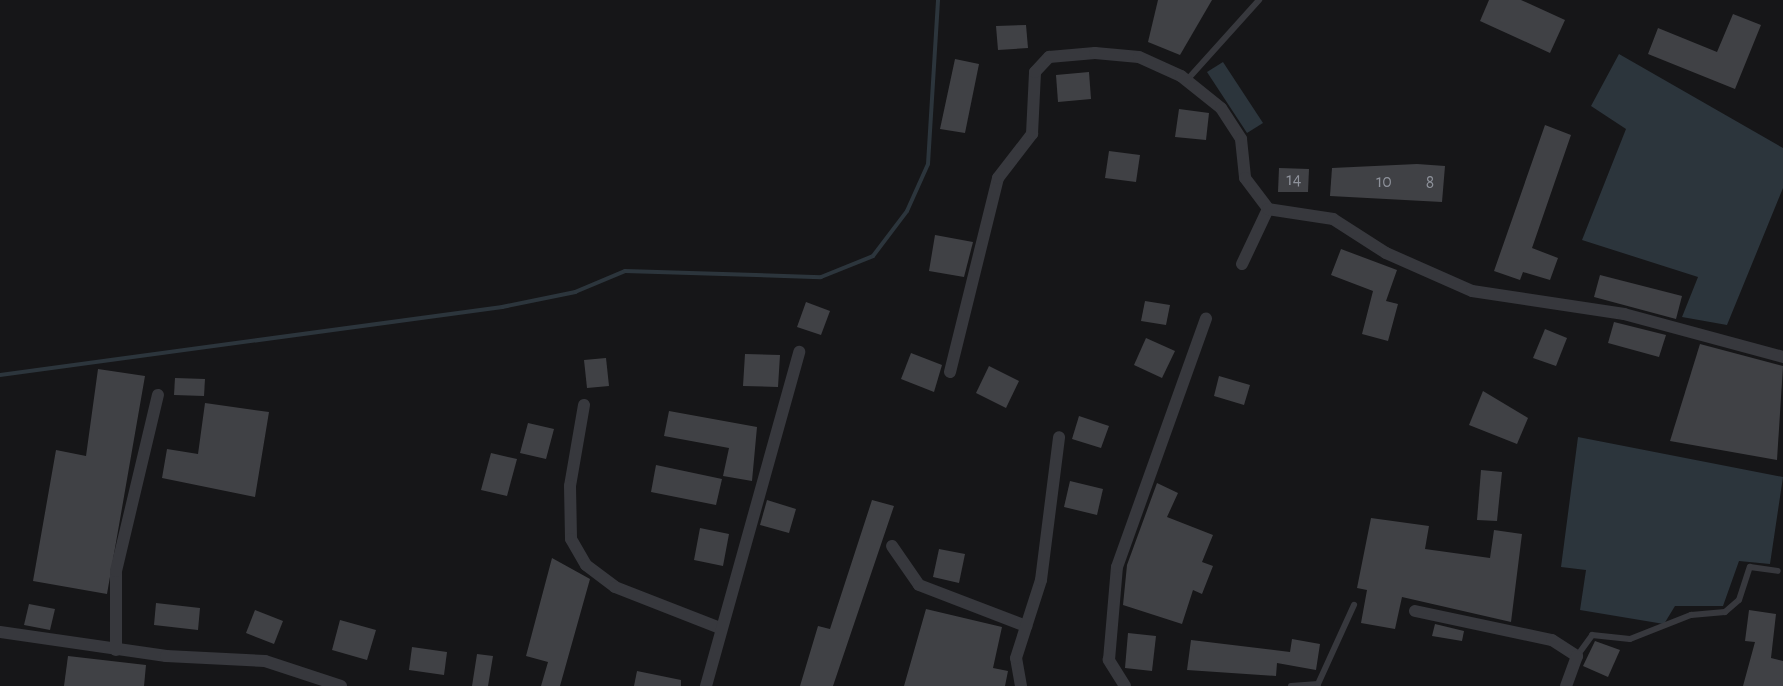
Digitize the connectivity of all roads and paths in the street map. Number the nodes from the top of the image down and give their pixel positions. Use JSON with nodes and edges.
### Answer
{"nodes":[{"id":1,"x":1259,"y":0,"type":"edge"},
{"id":2,"x":1187,"y":80,"type":"junction"},
{"id":3,"x":1268,"y":209,"type":"junction"},
{"id":4,"x":1242,"y":264,"type":"dead end"},
{"id":5,"x":1206,"y":318,"type":"dead end"},
{"id":6,"x":799,"y":352,"type":"dead end"},
{"id":7,"x":1783,"y":357,"type":"edge"},
{"id":8,"x":950,"y":372,"type":"dead end"},
{"id":9,"x":158,"y":395,"type":"dead end"},
{"id":10,"x":584,"y":405,"type":"dead end"},
{"id":11,"x":1059,"y":437,"type":"dead end"},
{"id":12,"x":892,"y":546,"type":"dead end"},
{"id":13,"x":1778,"y":571,"type":"dead end"},
{"id":14,"x":1354,"y":605,"type":"dead end"},
{"id":15,"x":1415,"y":611,"type":"dead end"},
{"id":16,"x":1026,"y":626,"type":"junction"},
{"id":17,"x":720,"y":628,"type":"junction"},
{"id":18,"x":0,"y":632,"type":"edge"},
{"id":19,"x":116,"y":650,"type":"junction"},
{"id":20,"x":1577,"y":656,"type":"junction"},
{"id":21,"x":341,"y":686,"type":"edge"},
{"id":22,"x":706,"y":686,"type":"edge"},
{"id":23,"x":1021,"y":686,"type":"edge"},
{"id":24,"x":1125,"y":686,"type":"edge"},
{"id":25,"x":1291,"y":686,"type":"edge"},
{"id":26,"x":1566,"y":686,"type":"edge"}],
"edges":[{"from":1,"to":2,"type":"lane"},
{"from":2,"to":3,"type":"street"},
{"from":2,"to":8,"type":"street"},
{"from":3,"to":4,"type":"street"},
{"from":3,"to":7,"type":"street"},
{"from":5,"to":24,"type":"street"},
{"from":6,"to":17,"type":"street"},
{"from":9,"to":19,"type":"street"},
{"from":10,"to":17,"type":"street"},
{"from":11,"to":16,"type":"street"},
{"from":12,"to":16,"type":"street"},
{"from":13,"to":20,"type":"lane"},
{"from":14,"to":25,"type":"lane"},
{"from":15,"to":20,"type":"street"},
{"from":16,"to":23,"type":"street"},
{"from":17,"to":22,"type":"street"},
{"from":18,"to":19,"type":"street"},
{"from":19,"to":21,"type":"street"},
{"from":20,"to":26,"type":"street"}]}
